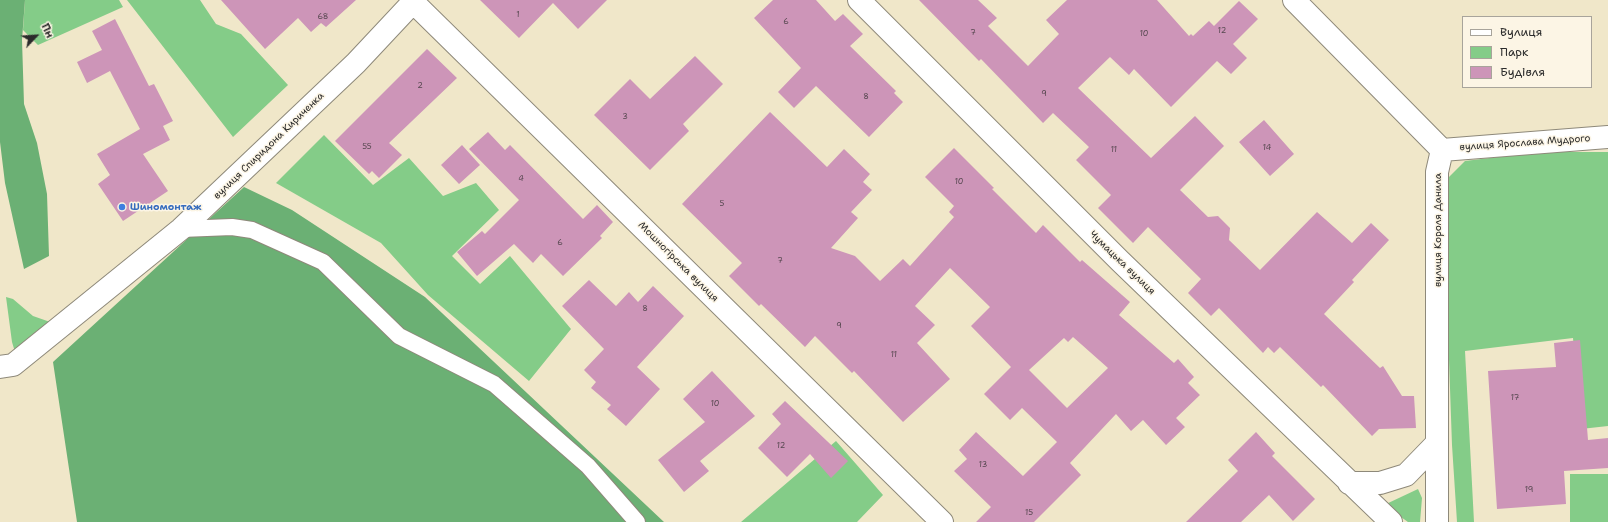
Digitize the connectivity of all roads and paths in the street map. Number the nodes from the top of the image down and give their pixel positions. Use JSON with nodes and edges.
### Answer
{"nodes":[{"id":1,"x":859,"y":0,"type":"edge"},
{"id":2,"x":1294,"y":0,"type":"edge"},
{"id":3,"x":414,"y":1,"type":"edge"},
{"id":4,"x":1608,"y":137,"type":"edge"},
{"id":5,"x":1442,"y":150,"type":"junction"},
{"id":6,"x":181,"y":229,"type":"junction"},
{"id":7,"x":0,"y":367,"type":"edge"},
{"id":8,"x":1437,"y":443,"type":"junction"},
{"id":9,"x":1349,"y":483,"type":"junction"},
{"id":10,"x":637,"y":522,"type":"edge"},
{"id":11,"x":942,"y":522,"type":"edge"},
{"id":12,"x":1391,"y":522,"type":"edge"},
{"id":13,"x":1437,"y":522,"type":"edge"}],
"edges":[{"from":1,"to":9,"type":"street","name":"Чумацька вулиця"},
{"from":2,"to":5,"type":"street"},
{"from":3,"to":6,"type":"street","name":"вулиця Спиридона Кириченка"},
{"from":3,"to":11,"type":"street","name":"Мошногірська вулиця"},
{"from":4,"to":5,"type":"street","name":"вулиця Ярослава Мудрого"},
{"from":5,"to":8,"type":"street","name":"вулиця Короля Данила"},
{"from":6,"to":7,"type":"street","name":"вулиця Спиридона Кириченка"},
{"from":6,"to":10,"type":"lane"},
{"from":8,"to":9,"type":"street"},
{"from":8,"to":13,"type":"street","name":"вулиця Короля Данила"},
{"from":9,"to":12,"type":"street","name":"Чумацька вулиця"}]}
